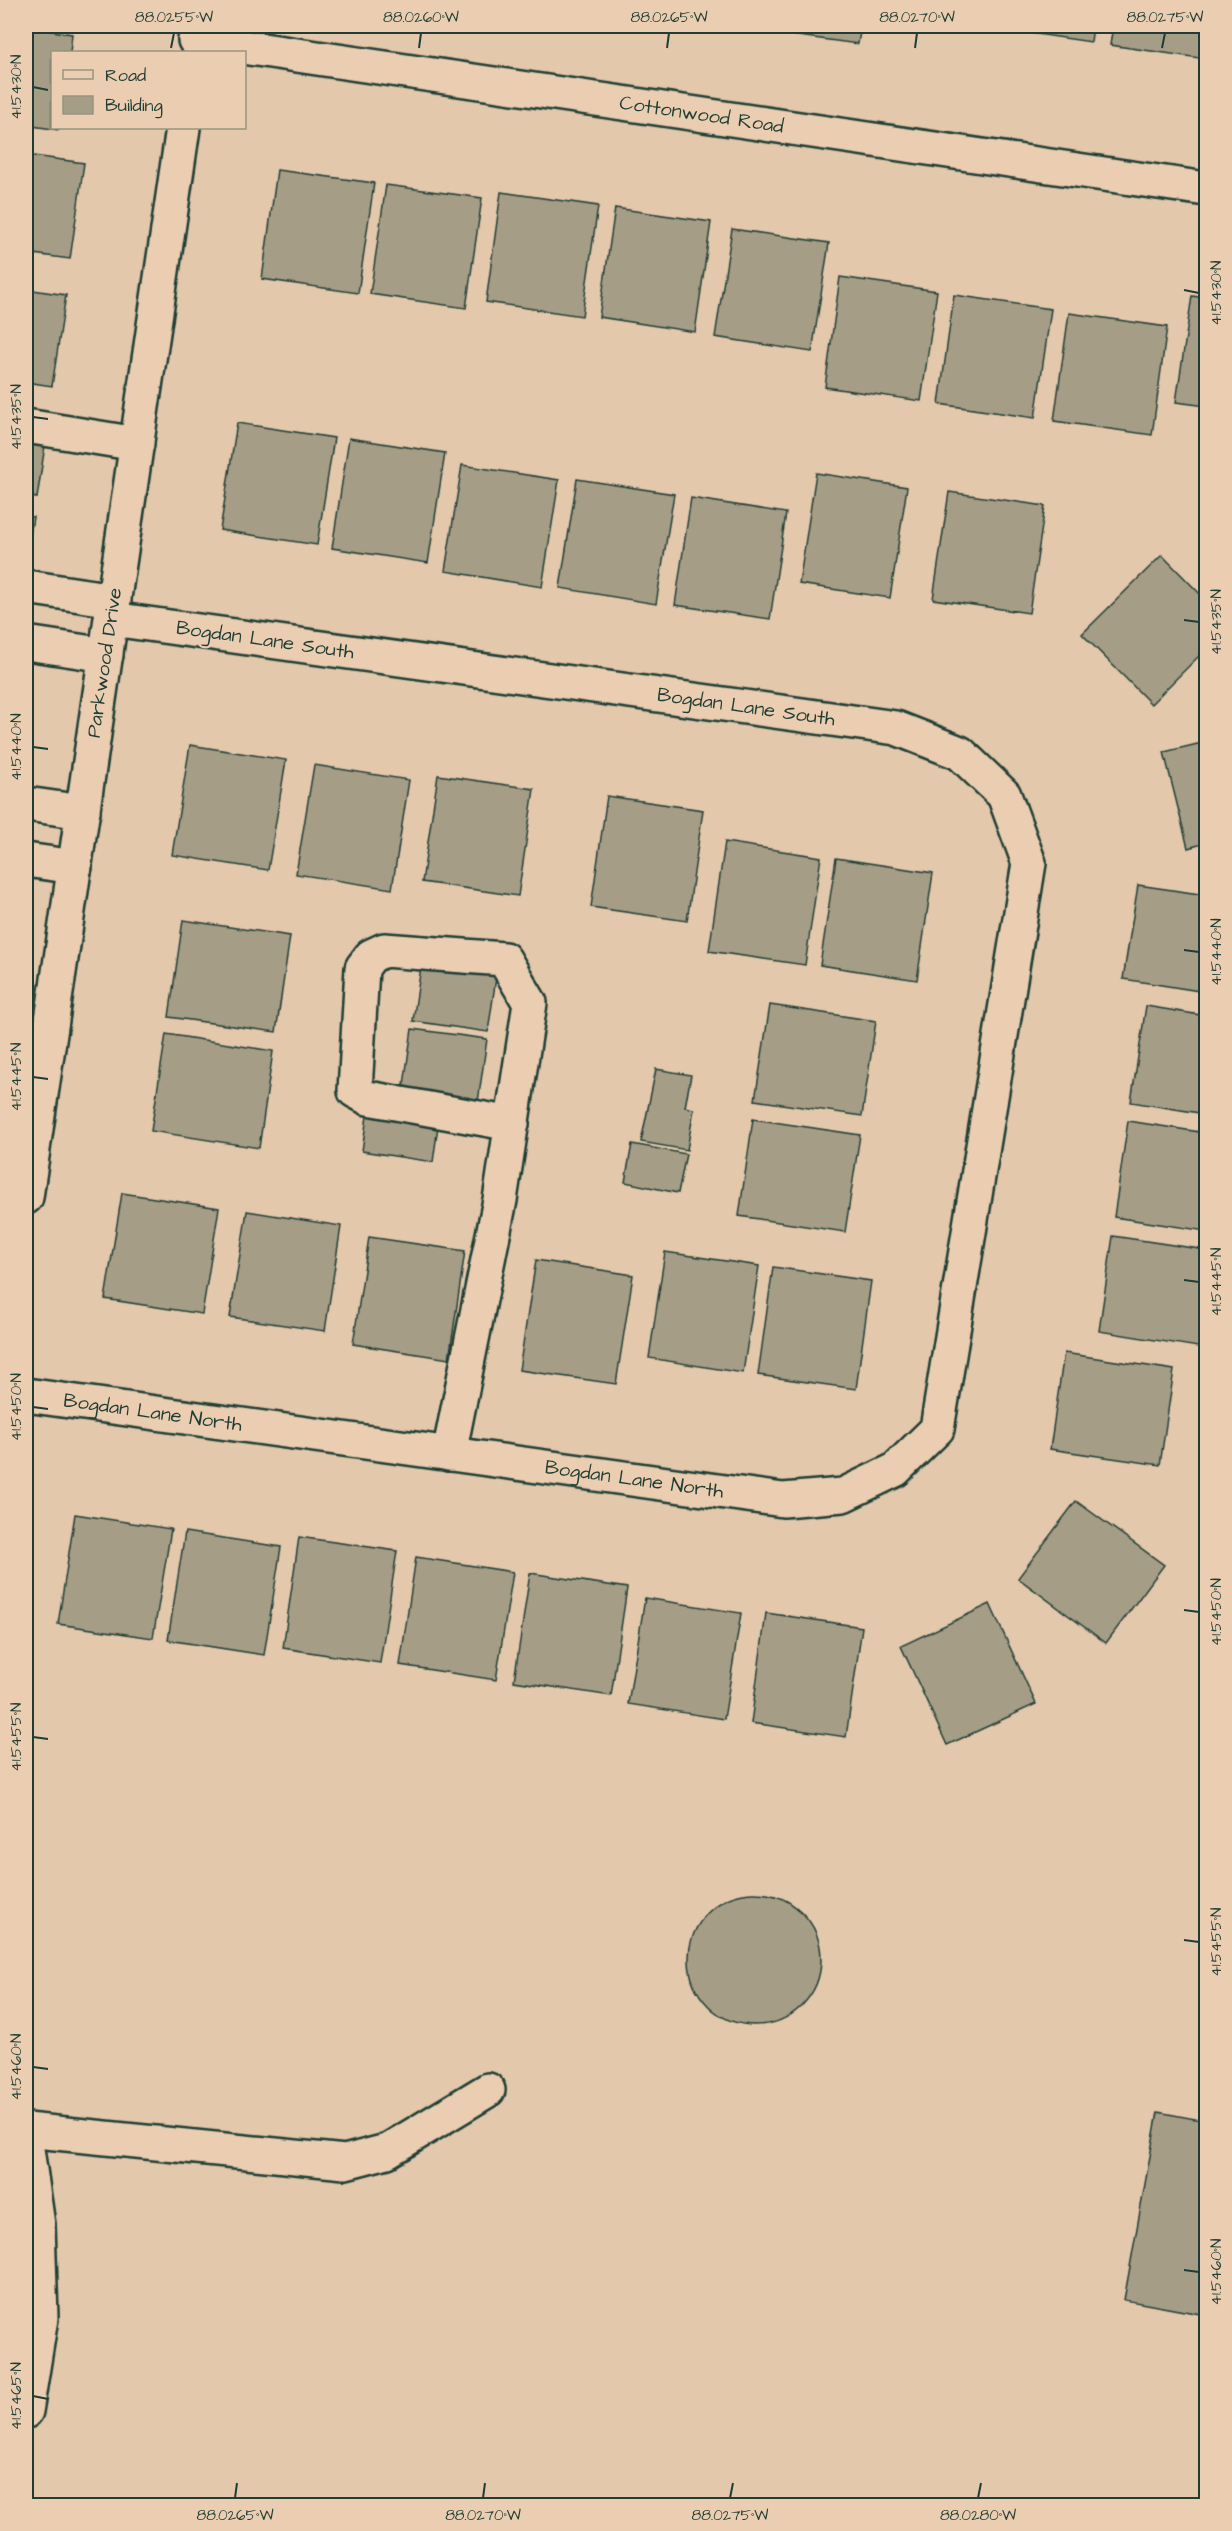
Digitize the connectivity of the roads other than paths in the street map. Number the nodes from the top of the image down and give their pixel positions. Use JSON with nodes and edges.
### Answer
{"nodes":[{"id":1,"x":195,"y":39,"type":"edge"},
{"id":2,"x":183,"y":129,"type":"edge"},
{"id":3,"x":1206,"y":189,"type":"edge"},
{"id":4,"x":26,"y":426,"type":"edge"},
{"id":5,"x":137,"y":444,"type":"junction"},
{"id":6,"x":26,"y":587,"type":"edge"},
{"id":7,"x":113,"y":610,"type":"junction"},
{"id":8,"x":26,"y":643,"type":"edge"},
{"id":9,"x":106,"y":656,"type":"junction"},
{"id":10,"x":26,"y":804,"type":"edge"},
{"id":11,"x":83,"y":812,"type":"junction"},
{"id":12,"x":26,"y":860,"type":"edge"},
{"id":13,"x":75,"y":867,"type":"junction"},
{"id":14,"x":38,"y":1022,"type":"edge"},
{"id":15,"x":34,"y":1077,"type":"edge"},
{"id":16,"x":512,"y":1124,"type":"junction"},
{"id":17,"x":984,"y":1146,"type":"joint"},
{"id":18,"x":26,"y":1197,"type":"edge"},
{"id":19,"x":26,"y":1395,"type":"edge"},
{"id":20,"x":449,"y":1454,"type":"junction"},
{"id":21,"x":488,"y":2090,"type":"dead end"},
{"id":22,"x":26,"y":2130,"type":"edge"},
{"id":23,"x":26,"y":2142,"type":"edge"},
{"id":24,"x":26,"y":2411,"type":"edge"}],
"edges":[{"from":1,"to":3,"type":"street","name":"Cottonwood Road"},
{"from":2,"to":5,"type":"street","name":"Parkwood Drive"},
{"from":4,"to":5,"type":"street"},
{"from":5,"to":7,"type":"street","name":"Parkwood Drive"},
{"from":6,"to":7,"type":"street","name":"Bogdan Lane South"},
{"from":7,"to":9,"type":"street","name":"Parkwood Drive"},
{"from":7,"to":17,"type":"street","name":"Bogdan Lane South"},
{"from":8,"to":9,"type":"street"},
{"from":9,"to":11,"type":"street","name":"Parkwood Drive"},
{"from":10,"to":11,"type":"street"},
{"from":11,"to":13,"type":"street","name":"Parkwood Drive"},
{"from":12,"to":13,"type":"street"},
{"from":13,"to":14,"type":"street","name":"Parkwood Drive"},
{"from":14,"to":15,"type":"street","name":"Parkwood Drive"},
{"from":15,"to":18,"type":"street","name":"Parkwood Drive"},
{"from":16,"to":16,"type":"street"},
{"from":16,"to":20,"type":"street"},
{"from":17,"to":20,"type":"street","name":"Bogdan Lane North"},
{"from":19,"to":20,"type":"street","name":"Bogdan Lane North"},
{"from":21,"to":22,"type":"street"},
{"from":23,"to":24,"type":"street"}]}
